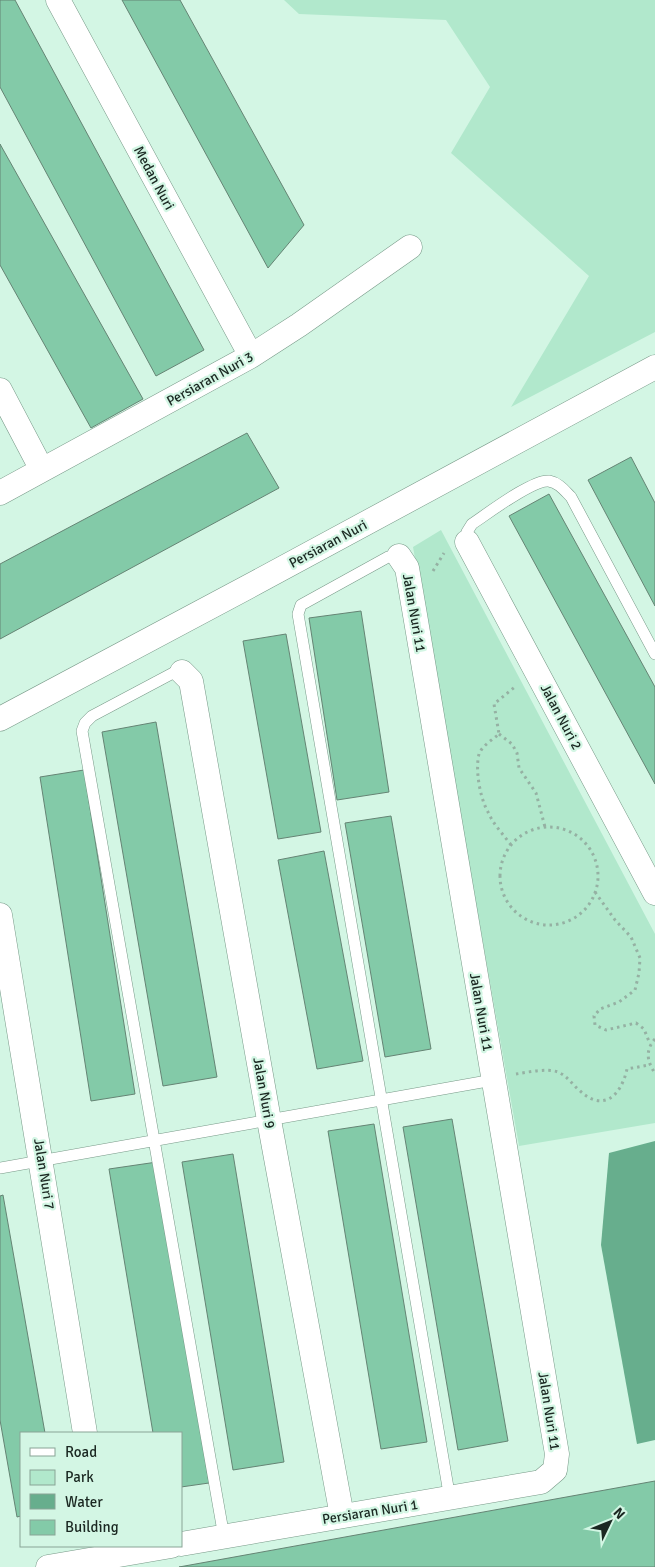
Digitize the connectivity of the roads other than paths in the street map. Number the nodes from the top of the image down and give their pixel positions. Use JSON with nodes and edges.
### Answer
{"nodes":[{"id":1,"x":58,"y":0,"type":"edge"},
{"id":2,"x":410,"y":247,"type":"dead end"},
{"id":3,"x":251,"y":356,"type":"junction"},
{"id":4,"x":655,"y":367,"type":"edge"},
{"id":5,"x":0,"y":390,"type":"edge"},
{"id":6,"x":42,"y":470,"type":"junction"},
{"id":7,"x":0,"y":493,"type":"edge"},
{"id":8,"x":467,"y":542,"type":"joint"},
{"id":9,"x":400,"y":556,"type":"joint"},
{"id":10,"x":655,"y":654,"type":"edge"},
{"id":11,"x":182,"y":672,"type":"joint"},
{"id":12,"x":0,"y":719,"type":"edge"},
{"id":13,"x":653,"y":886,"type":"edge"},
{"id":14,"x":0,"y":915,"type":"edge"},
{"id":15,"x":493,"y":1080,"type":"junction"},
{"id":16,"x":382,"y":1100,"type":"junction"},
{"id":17,"x":269,"y":1120,"type":"junction"},
{"id":18,"x":156,"y":1140,"type":"junction"},
{"id":19,"x":42,"y":1160,"type":"junction"},
{"id":20,"x":0,"y":1168,"type":"edge"},
{"id":21,"x":86,"y":1432,"type":"edge"},
{"id":22,"x":555,"y":1470,"type":"joint"},
{"id":23,"x":450,"y":1499,"type":"junction"},
{"id":24,"x":342,"y":1516,"type":"junction"},
{"id":25,"x":224,"y":1537,"type":"junction"},
{"id":26,"x":182,"y":1544,"type":"edge"},
{"id":27,"x":158,"y":1547,"type":"edge"},
{"id":28,"x":104,"y":1551,"type":"edge"},
{"id":29,"x":48,"y":1567,"type":"edge"}],
"edges":[{"from":1,"to":3,"type":"street","name":"Medan Nuri"},
{"from":2,"to":3,"type":"street","name":"Persiaran Nuri 3"},
{"from":3,"to":6,"type":"street","name":"Persiaran Nuri 3"},
{"from":4,"to":12,"type":"street","name":"Persiaran Nuri"},
{"from":5,"to":6,"type":"street"},
{"from":6,"to":7,"type":"street","name":"Persiaran Nuri 3"},
{"from":8,"to":10,"type":"lane"},
{"from":8,"to":13,"type":"street","name":"Jalan Nuri 2"},
{"from":9,"to":15,"type":"street","name":"Jalan Nuri 11"},
{"from":9,"to":16,"type":"lane"},
{"from":11,"to":17,"type":"street","name":"Jalan Nuri 9"},
{"from":11,"to":18,"type":"lane"},
{"from":14,"to":19,"type":"street","name":"Jalan Nuri 7"},
{"from":15,"to":16,"type":"lane"},
{"from":15,"to":22,"type":"street","name":"Jalan Nuri 11"},
{"from":16,"to":17,"type":"lane"},
{"from":16,"to":23,"type":"lane"},
{"from":17,"to":18,"type":"lane"},
{"from":17,"to":24,"type":"street","name":"Jalan Nuri 9"},
{"from":18,"to":19,"type":"lane"},
{"from":18,"to":25,"type":"lane"},
{"from":19,"to":20,"type":"lane"},
{"from":19,"to":21,"type":"street","name":"Jalan Nuri 7"},
{"from":22,"to":23,"type":"street","name":"Persiaran Nuri 1"},
{"from":23,"to":24,"type":"street","name":"Persiaran Nuri 1"},
{"from":24,"to":25,"type":"street","name":"Persiaran Nuri 1"},
{"from":25,"to":26,"type":"street","name":"Persiaran Nuri 1"},
{"from":27,"to":28,"type":"street"},
{"from":28,"to":29,"type":"street"}]}
